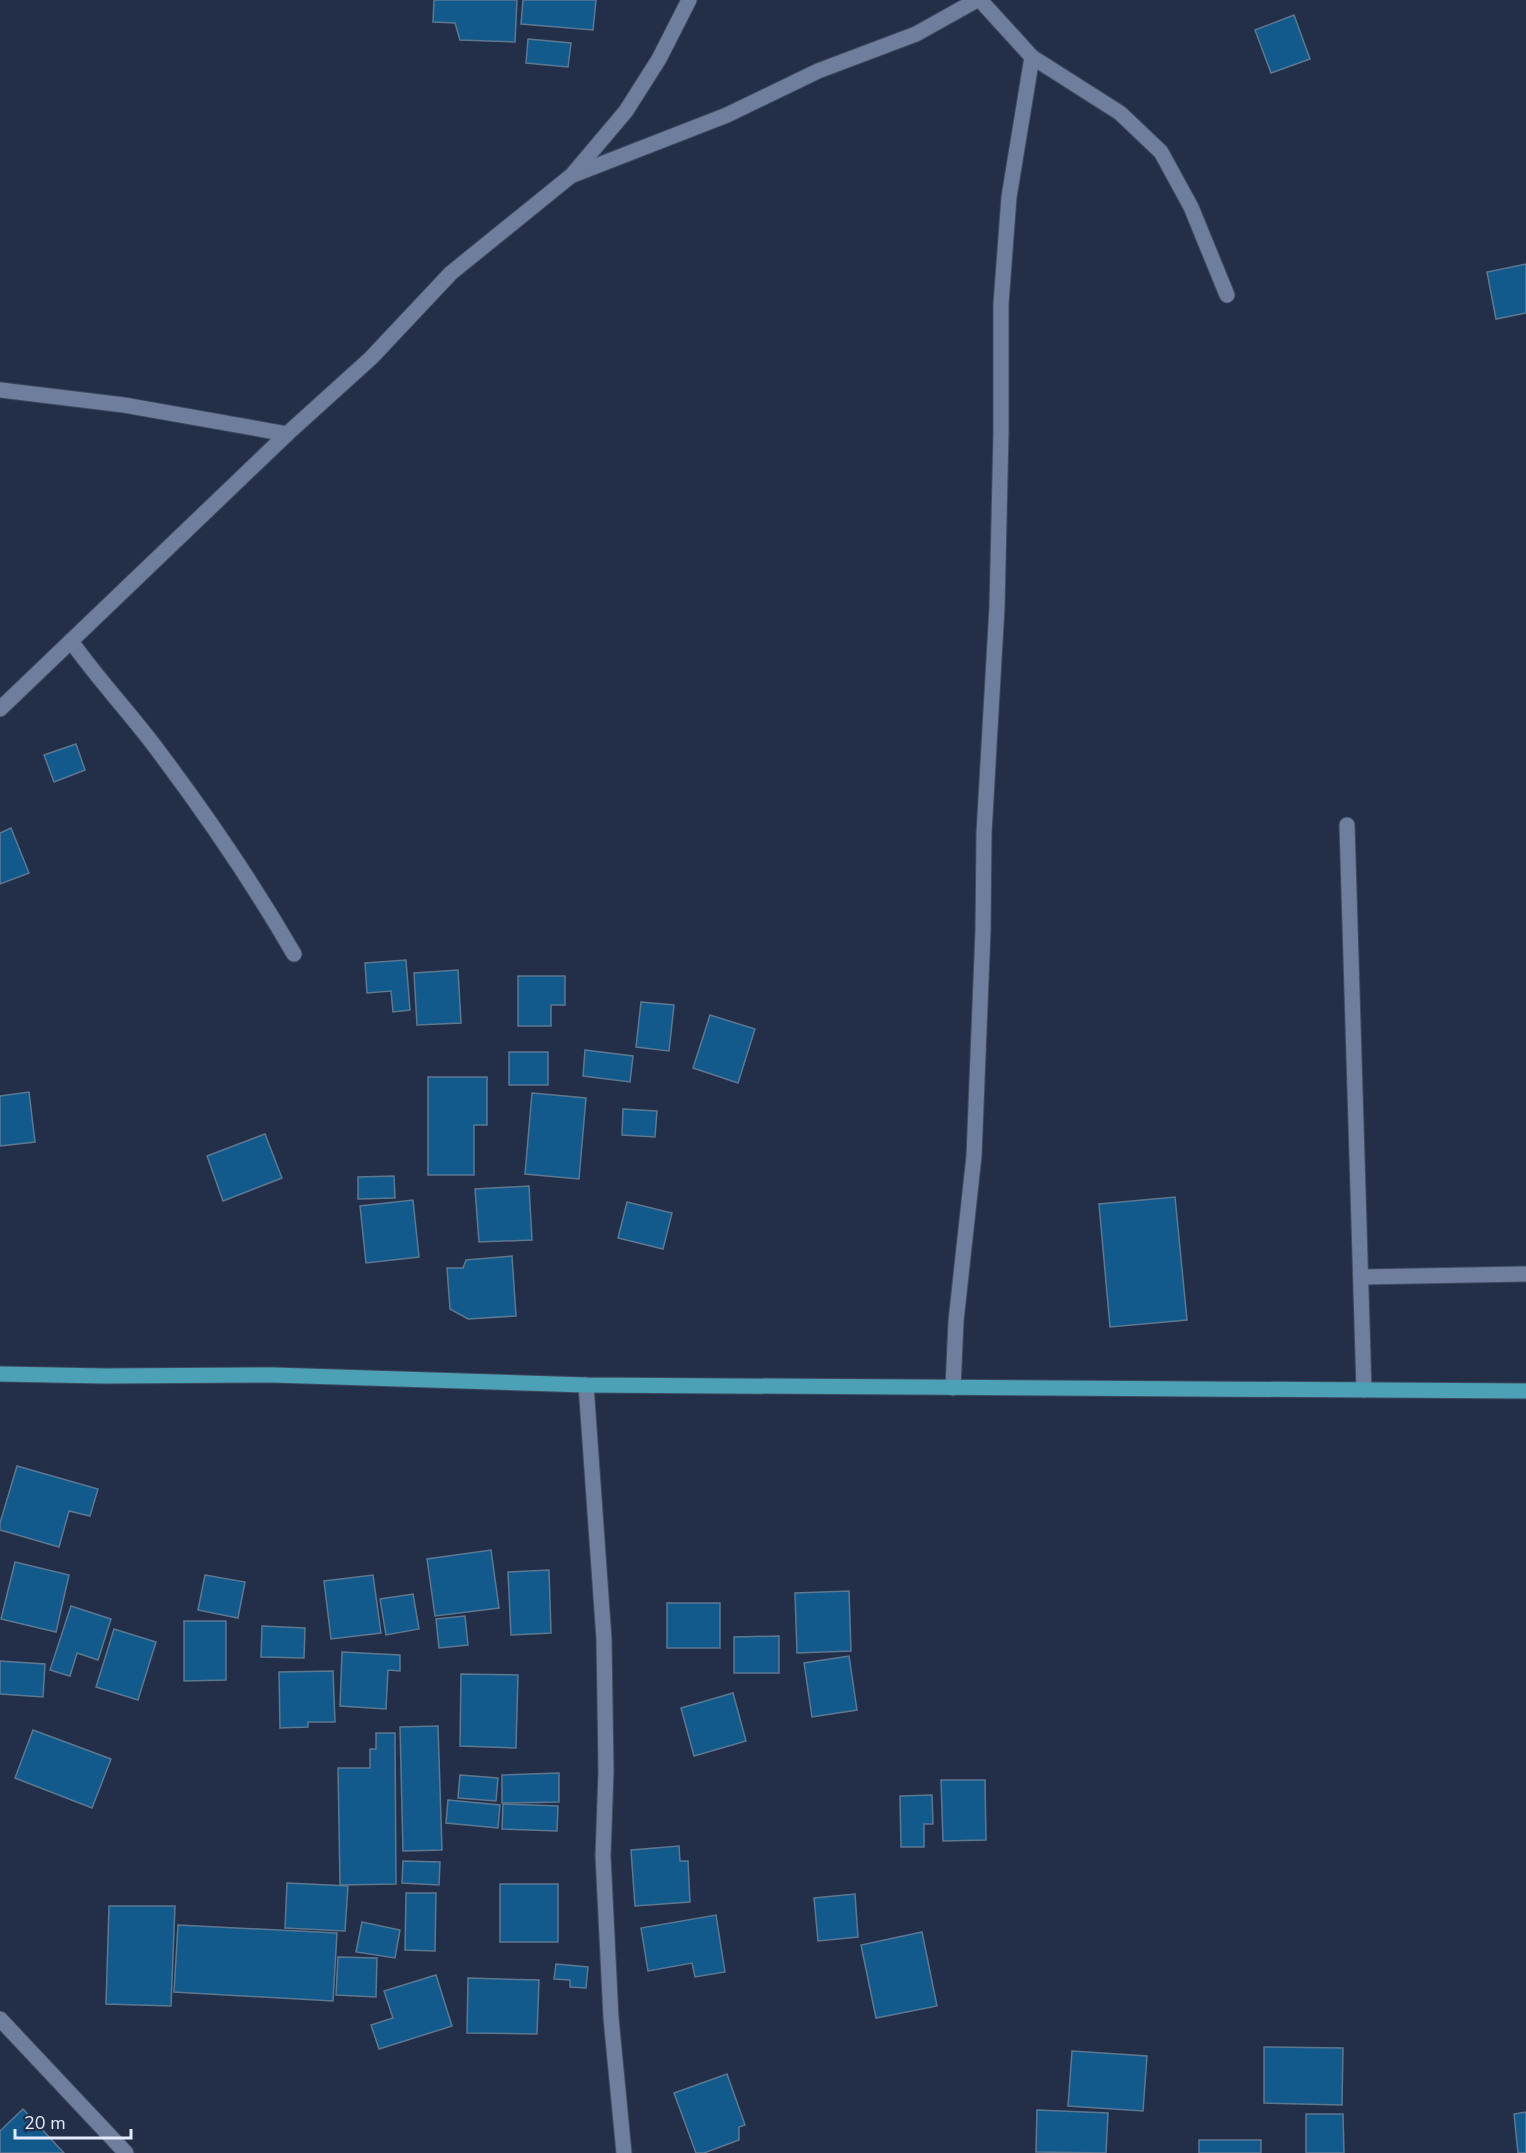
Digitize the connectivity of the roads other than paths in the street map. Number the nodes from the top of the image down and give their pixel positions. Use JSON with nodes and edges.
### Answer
{"nodes":[{"id":1,"x":689,"y":0,"type":"edge"},
{"id":2,"x":978,"y":0,"type":"edge"},
{"id":3,"x":1032,"y":57,"type":"junction"},
{"id":4,"x":572,"y":175,"type":"junction"},
{"id":5,"x":1227,"y":295,"type":"dead end"},
{"id":6,"x":0,"y":390,"type":"edge"},
{"id":7,"x":287,"y":434,"type":"junction"},
{"id":8,"x":71,"y":641,"type":"junction"},
{"id":9,"x":0,"y":709,"type":"edge"},
{"id":10,"x":1347,"y":825,"type":"dead end"},
{"id":11,"x":294,"y":954,"type":"dead end"},
{"id":12,"x":1526,"y":1274,"type":"edge"},
{"id":13,"x":1361,"y":1277,"type":"junction"},
{"id":14,"x":0,"y":1374,"type":"edge"},
{"id":15,"x":586,"y":1385,"type":"junction"},
{"id":16,"x":953,"y":1388,"type":"junction"},
{"id":17,"x":1364,"y":1390,"type":"junction"},
{"id":18,"x":1526,"y":1391,"type":"edge"},
{"id":19,"x":0,"y":2019,"type":"edge"},
{"id":20,"x":126,"y":2153,"type":"edge"},
{"id":21,"x":624,"y":2153,"type":"edge"}],
"edges":[{"from":1,"to":4,"type":"street"},
{"from":2,"to":3,"type":"street"},
{"from":2,"to":4,"type":"street"},
{"from":3,"to":5,"type":"street"},
{"from":3,"to":16,"type":"street"},
{"from":4,"to":7,"type":"street"},
{"from":6,"to":7,"type":"street"},
{"from":7,"to":8,"type":"street"},
{"from":8,"to":9,"type":"street"},
{"from":8,"to":11,"type":"street"},
{"from":10,"to":13,"type":"street"},
{"from":12,"to":13,"type":"street"},
{"from":13,"to":17,"type":"street"},
{"from":14,"to":15,"type":"main road"},
{"from":15,"to":16,"type":"main road"},
{"from":15,"to":21,"type":"street"},
{"from":16,"to":17,"type":"main road"},
{"from":17,"to":18,"type":"main road"},
{"from":19,"to":20,"type":"street"}]}
